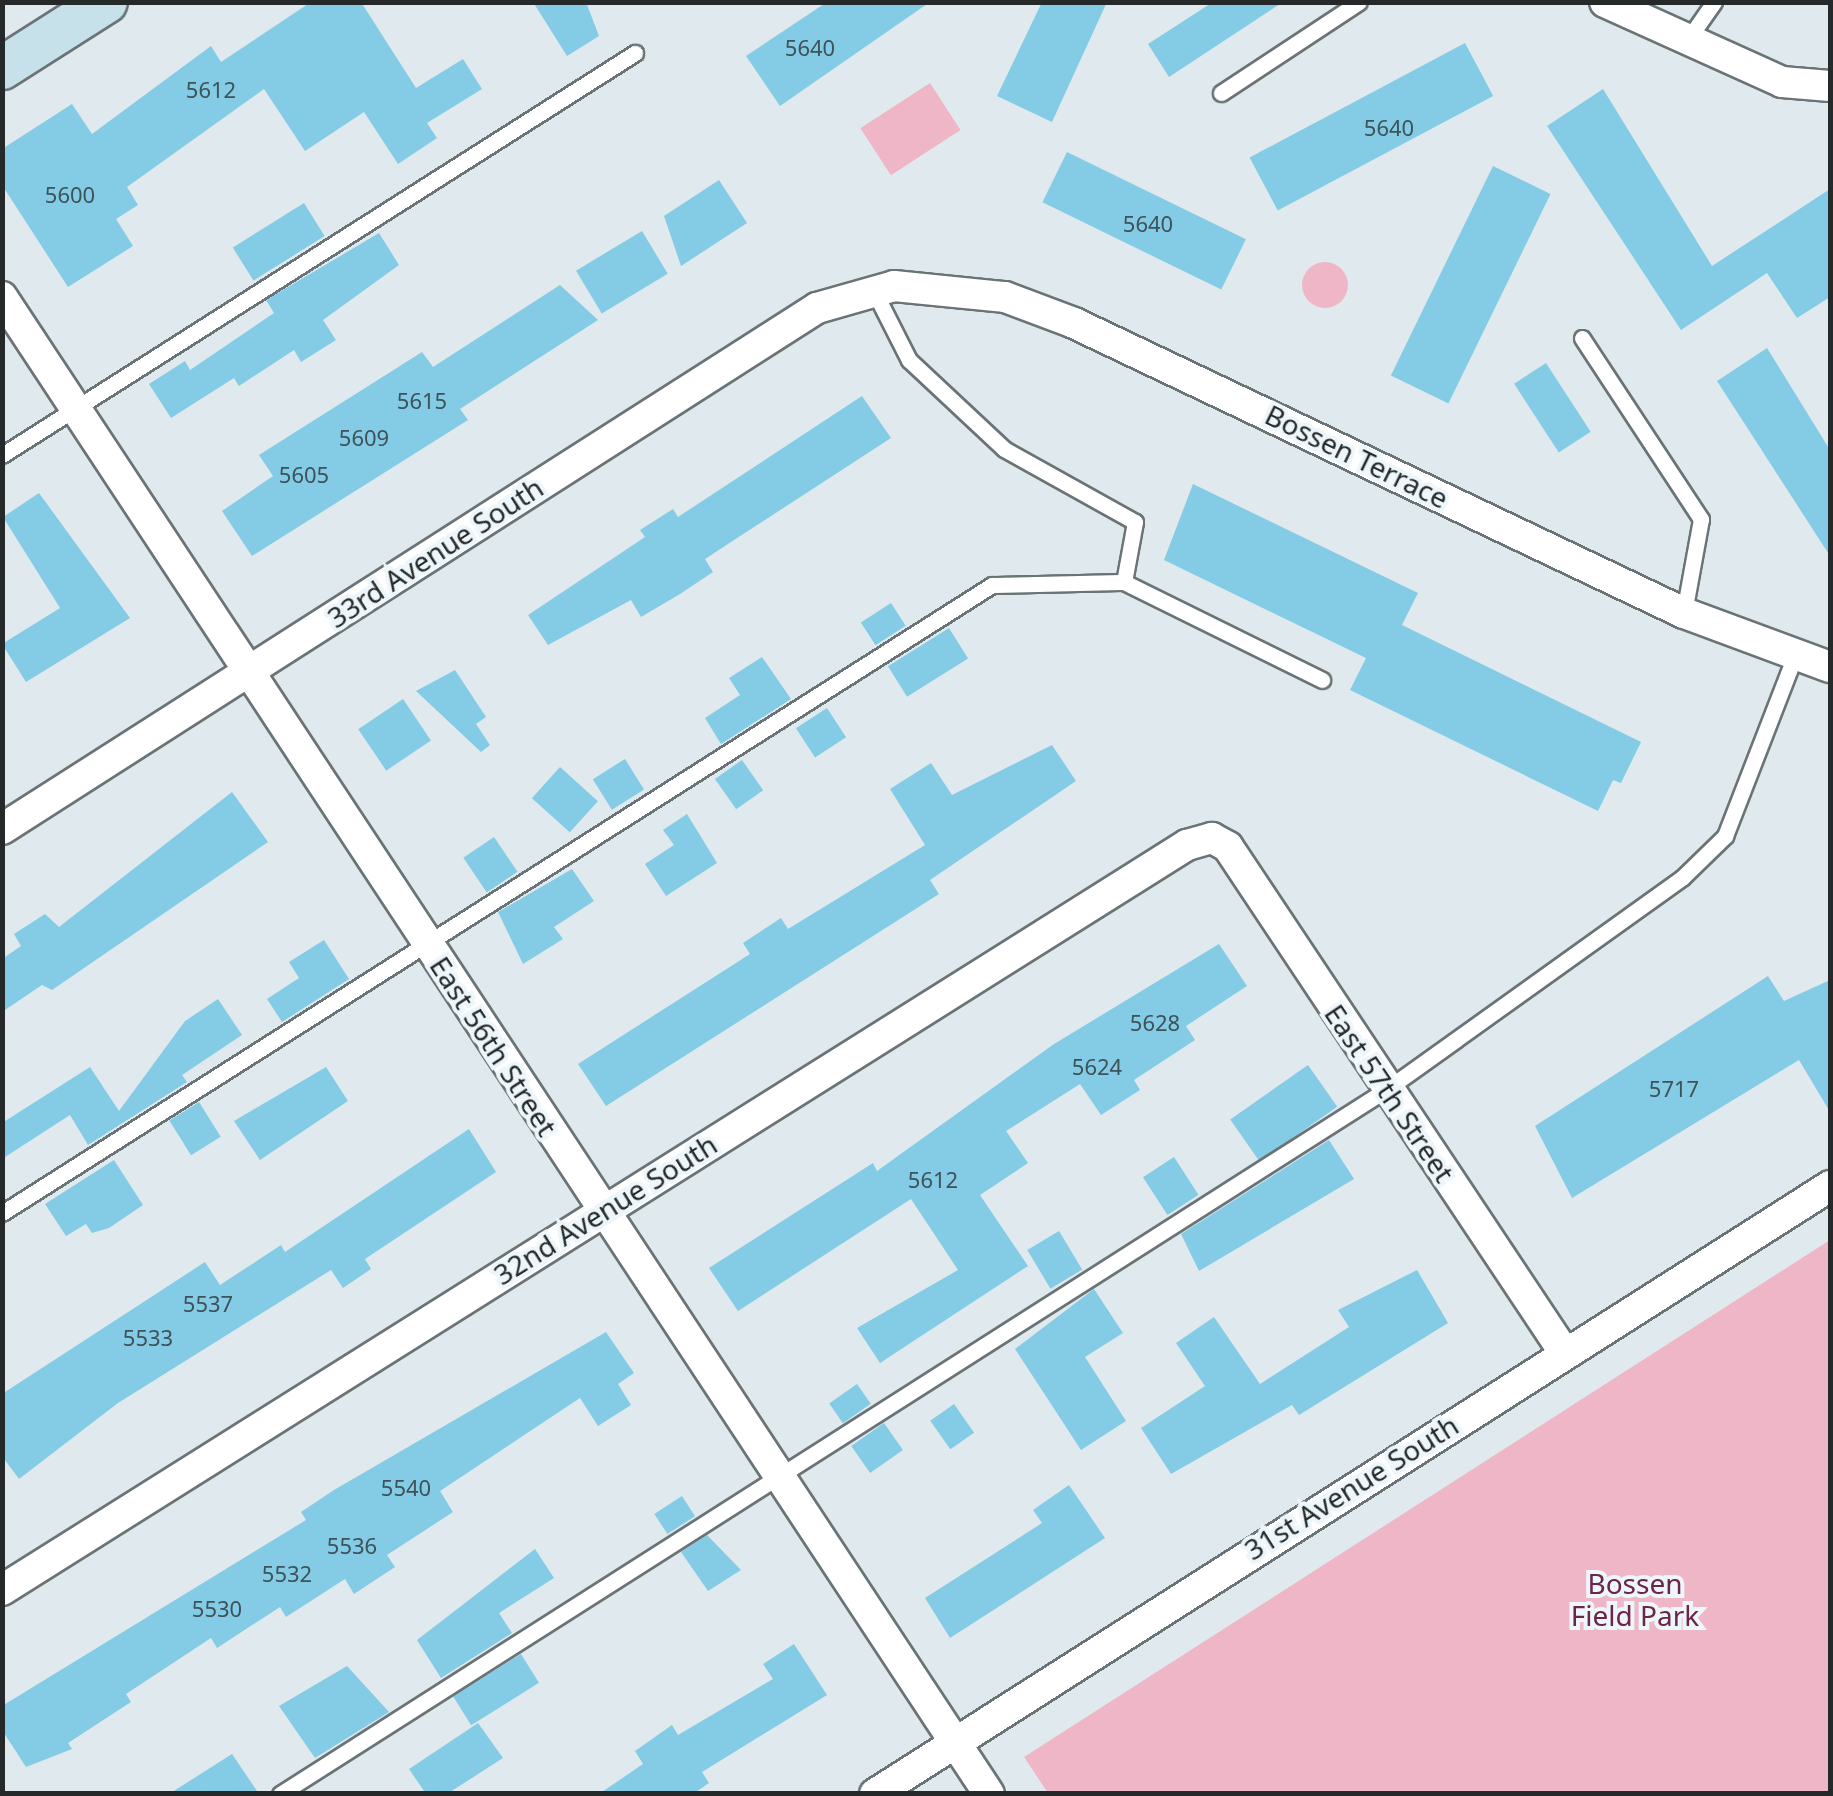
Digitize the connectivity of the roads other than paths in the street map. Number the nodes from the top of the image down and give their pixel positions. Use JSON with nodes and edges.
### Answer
{"nodes":[{"id":1,"x":106,"y":2,"type":"edge"},
{"id":2,"x":1605,"y":2,"type":"edge"},
{"id":3,"x":1714,"y":2,"type":"edge"},
{"id":4,"x":1350,"y":5,"type":"edge"},
{"id":5,"x":1686,"y":42,"type":"junction"},
{"id":6,"x":635,"y":53,"type":"dead end"},
{"id":7,"x":2,"y":68,"type":"edge"},
{"id":8,"x":1830,"y":86,"type":"edge"},
{"id":9,"x":1221,"y":93,"type":"dead end"},
{"id":10,"x":873,"y":289,"type":"junction"},
{"id":11,"x":2,"y":297,"type":"edge"},
{"id":12,"x":1582,"y":338,"type":"dead end"},
{"id":13,"x":75,"y":410,"type":"junction"},
{"id":14,"x":2,"y":455,"type":"edge"},
{"id":15,"x":1124,"y":582,"type":"junction"},
{"id":16,"x":1684,"y":613,"type":"junction"},
{"id":17,"x":1794,"y":658,"type":"junction"},
{"id":18,"x":1830,"y":667,"type":"edge"},
{"id":19,"x":250,"y":671,"type":"junction"},
{"id":20,"x":1322,"y":680,"type":"dead end"},
{"id":21,"x":2,"y":829,"type":"edge"},
{"id":22,"x":1212,"y":838,"type":"joint"},
{"id":23,"x":425,"y":940,"type":"junction"},
{"id":24,"x":1387,"y":1089,"type":"junction"},
{"id":25,"x":1830,"y":1186,"type":"edge"},
{"id":26,"x":602,"y":1210,"type":"junction"},
{"id":27,"x":2,"y":1213,"type":"edge"},
{"id":28,"x":1564,"y":1352,"type":"junction"},
{"id":29,"x":777,"y":1476,"type":"junction"},
{"id":30,"x":2,"y":1590,"type":"edge"},
{"id":31,"x":955,"y":1742,"type":"junction"},
{"id":32,"x":280,"y":1794,"type":"edge"},
{"id":33,"x":875,"y":1794,"type":"edge"},
{"id":34,"x":989,"y":1794,"type":"edge"}],
"edges":[{"from":1,"to":7,"type":"street"},
{"from":2,"to":5,"type":"street"},
{"from":3,"to":5,"type":"lane"},
{"from":4,"to":9,"type":"lane"},
{"from":5,"to":8,"type":"street"},
{"from":6,"to":13,"type":"lane"},
{"from":10,"to":15,"type":"lane"},
{"from":10,"to":16,"type":"street","name":"Bossen Terrace"},
{"from":10,"to":19,"type":"street","name":"33rd Avenue South"},
{"from":11,"to":13,"type":"street","name":"East 56th Street"},
{"from":12,"to":16,"type":"lane"},
{"from":13,"to":14,"type":"lane"},
{"from":13,"to":19,"type":"street","name":"East 56th Street"},
{"from":15,"to":20,"type":"lane"},
{"from":15,"to":23,"type":"lane"},
{"from":16,"to":17,"type":"street","name":"Bossen Terrace"},
{"from":17,"to":18,"type":"street","name":"Bossen Terrace"},
{"from":17,"to":24,"type":"lane"},
{"from":19,"to":21,"type":"street","name":"33rd Avenue South"},
{"from":19,"to":23,"type":"street","name":"East 56th Street"},
{"from":22,"to":24,"type":"street","name":"East 57th Street"},
{"from":22,"to":26,"type":"street","name":"32nd Avenue South"},
{"from":23,"to":26,"type":"street","name":"East 56th Street"},
{"from":23,"to":27,"type":"lane"},
{"from":24,"to":28,"type":"street","name":"East 57th Street"},
{"from":24,"to":29,"type":"lane"},
{"from":25,"to":28,"type":"street","name":"31st Avenue South"},
{"from":26,"to":29,"type":"street","name":"East 56th Street"},
{"from":26,"to":30,"type":"street","name":"32nd Avenue South"},
{"from":28,"to":31,"type":"street","name":"31st Avenue South"},
{"from":29,"to":31,"type":"street","name":"East 56th Street"},
{"from":29,"to":32,"type":"lane"},
{"from":31,"to":33,"type":"street","name":"31st Avenue South"},
{"from":31,"to":34,"type":"street","name":"East 56th Street"}]}
